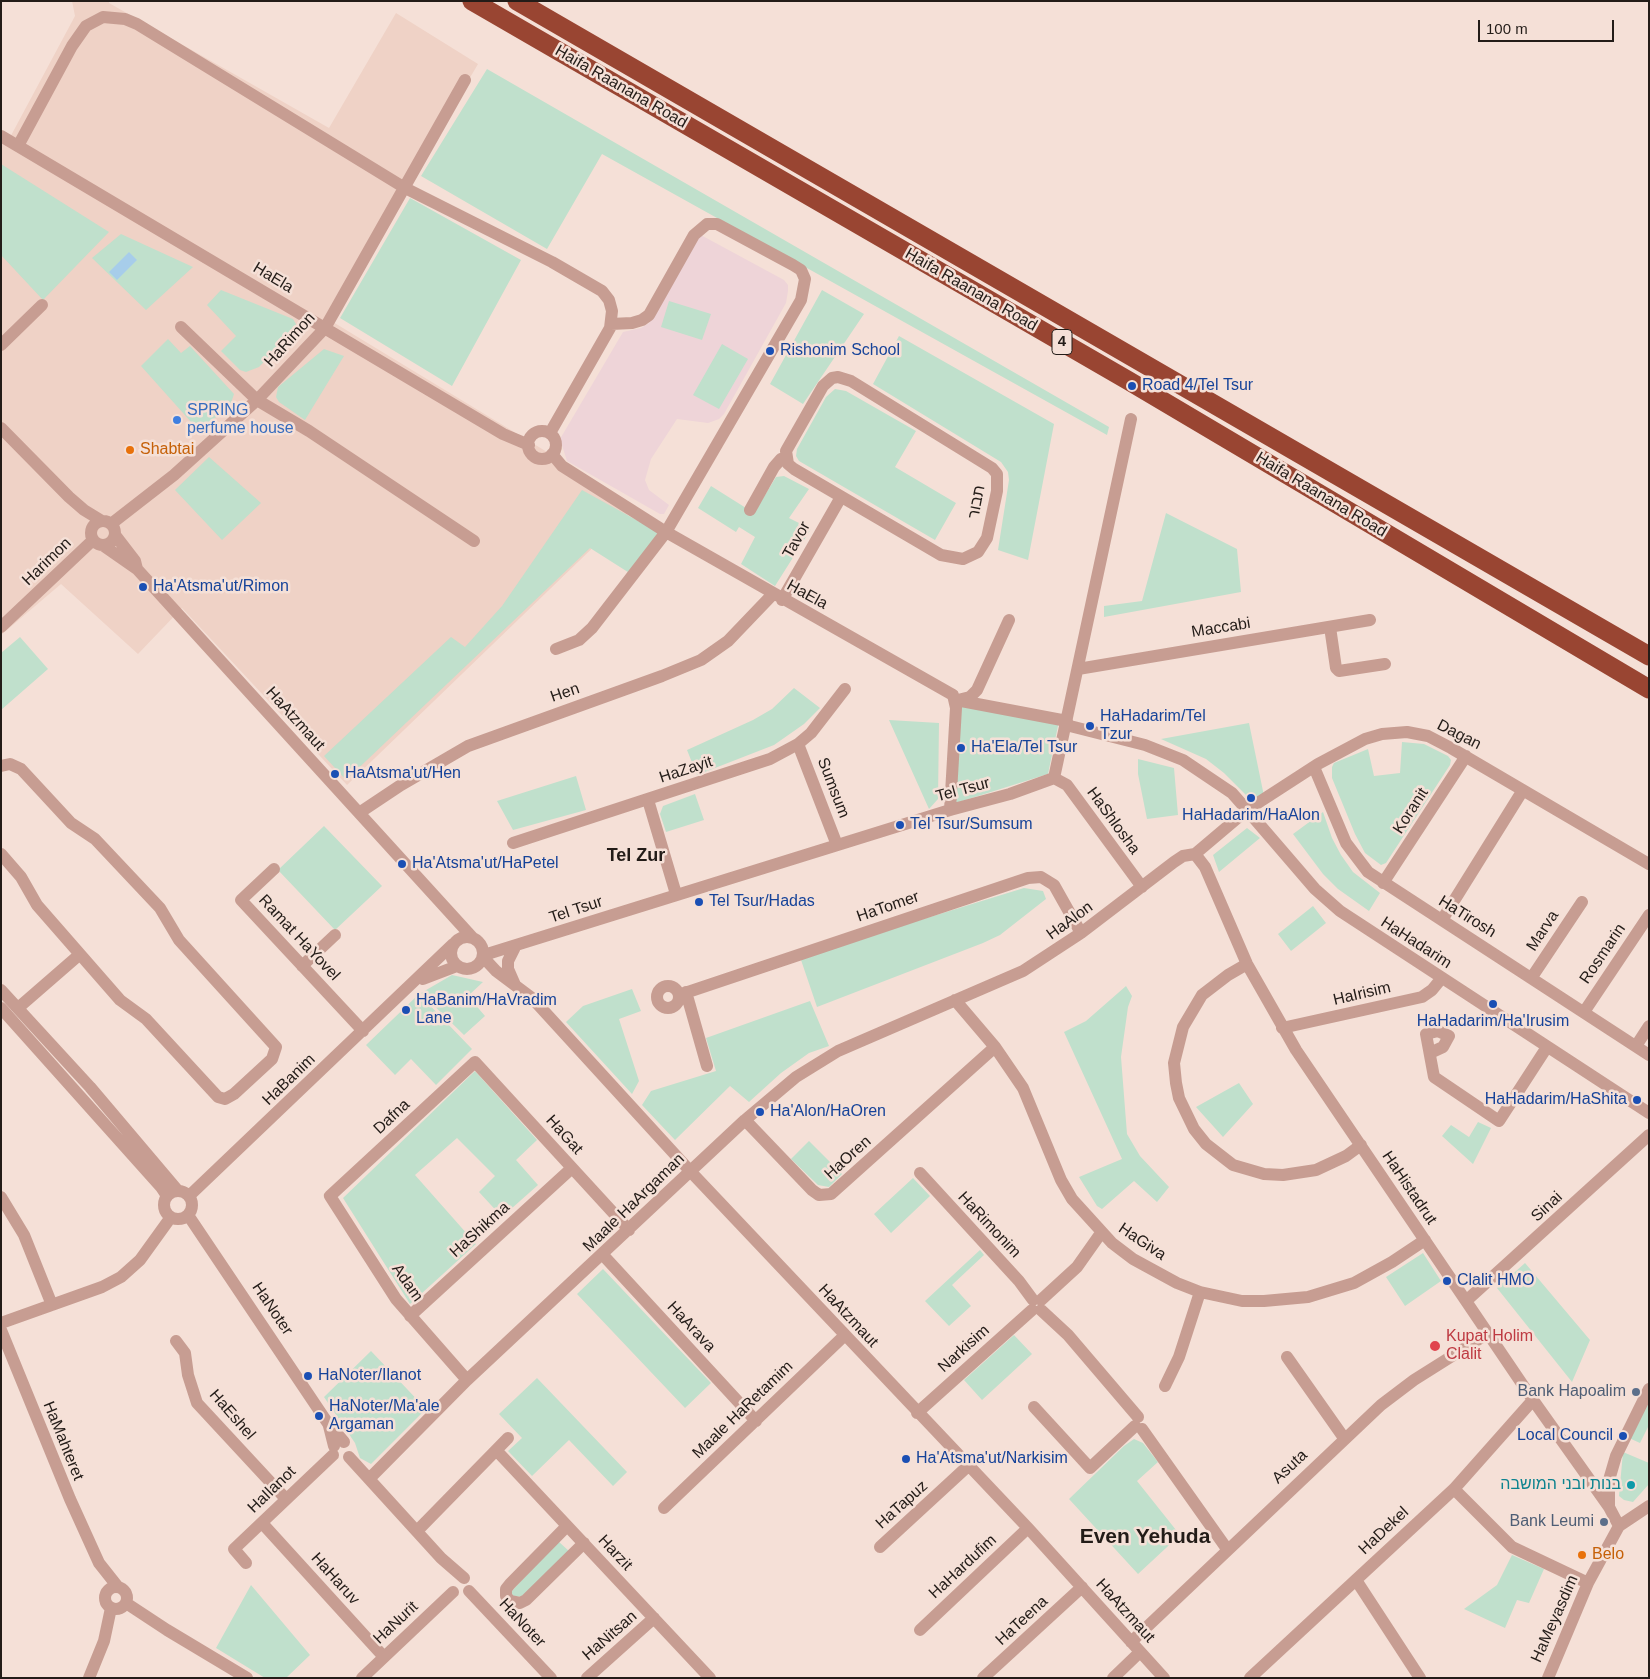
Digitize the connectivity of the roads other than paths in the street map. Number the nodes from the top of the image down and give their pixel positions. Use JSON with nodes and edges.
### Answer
{"nodes":[{"id":1,"x":472,"y":1,"type":"edge"},
{"id":2,"x":517,"y":1,"type":"edge"},
{"id":3,"x":465,"y":80,"type":"dead end"},
{"id":4,"x":1,"y":136,"type":"edge"},
{"id":5,"x":18,"y":146,"type":"junction"},
{"id":6,"x":405,"y":188,"type":"junction"},
{"id":7,"x":42,"y":305,"type":"dead end"},
{"id":8,"x":611,"y":324,"type":"junction"},
{"id":9,"x":181,"y":327,"type":"dead end"},
{"id":10,"x":325,"y":328,"type":"junction"},
{"id":11,"x":1,"y":345,"type":"edge"},
{"id":12,"x":257,"y":400,"type":"junction"},
{"id":13,"x":1131,"y":419,"type":"dead end"},
{"id":14,"x":1,"y":428,"type":"edge"},
{"id":15,"x":550,"y":433,"type":"junction"},
{"id":16,"x":528,"y":445,"type":"junction"},
{"id":17,"x":552,"y":454,"type":"junction"},
{"id":18,"x":786,"y":458,"type":"junction"},
{"id":19,"x":69,"y":497,"type":"junction"},
{"id":20,"x":840,"y":497,"type":"junction"},
{"id":21,"x":750,"y":510,"type":"dead end"},
{"id":22,"x":110,"y":527,"type":"junction"},
{"id":23,"x":666,"y":532,"type":"junction"},
{"id":24,"x":96,"y":539,"type":"junction"},
{"id":25,"x":474,"y":542,"type":"dead end"},
{"id":26,"x":137,"y":569,"type":"junction"},
{"id":27,"x":778,"y":597,"type":"junction"},
{"id":28,"x":1009,"y":620,"type":"dead end"},
{"id":29,"x":1370,"y":620,"type":"dead end"},
{"id":30,"x":1,"y":627,"type":"edge"},
{"id":31,"x":1330,"y":627,"type":"junction"},
{"id":32,"x":556,"y":650,"type":"dead end"},
{"id":33,"x":1649,"y":656,"type":"edge"},
{"id":34,"x":1384,"y":664,"type":"dead end"},
{"id":35,"x":1078,"y":669,"type":"junction"},
{"id":36,"x":845,"y":689,"type":"dead end"},
{"id":37,"x":1649,"y":689,"type":"edge"},
{"id":38,"x":956,"y":700,"type":"junction"},
{"id":39,"x":1066,"y":723,"type":"junction"},
{"id":40,"x":798,"y":744,"type":"junction"},
{"id":41,"x":1466,"y":756,"type":"junction"},
{"id":42,"x":1,"y":766,"type":"edge"},
{"id":43,"x":1314,"y":767,"type":"junction"},
{"id":44,"x":1054,"y":778,"type":"junction"},
{"id":45,"x":1523,"y":790,"type":"junction"},
{"id":46,"x":648,"y":800,"type":"junction"},
{"id":47,"x":950,"y":810,"type":"junction"},
{"id":48,"x":1248,"y":810,"type":"junction"},
{"id":49,"x":360,"y":813,"type":"junction"},
{"id":50,"x":513,"y":843,"type":"dead end"},
{"id":51,"x":837,"y":845,"type":"junction"},
{"id":52,"x":1,"y":854,"type":"edge"},
{"id":53,"x":1195,"y":854,"type":"junction"},
{"id":54,"x":1649,"y":864,"type":"edge"},
{"id":55,"x":274,"y":870,"type":"dead end"},
{"id":56,"x":1382,"y":883,"type":"junction"},
{"id":57,"x":1142,"y":887,"type":"junction"},
{"id":58,"x":676,"y":894,"type":"junction"},
{"id":59,"x":1582,"y":902,"type":"dead end"},
{"id":60,"x":451,"y":912,"type":"junction"},
{"id":61,"x":1649,"y":914,"type":"edge"},
{"id":62,"x":1442,"y":920,"type":"junction"},
{"id":63,"x":1081,"y":933,"type":"junction"},
{"id":64,"x":335,"y":935,"type":"dead end"},
{"id":65,"x":476,"y":939,"type":"junction"},
{"id":66,"x":455,"y":942,"type":"junction"},
{"id":67,"x":530,"y":942,"type":"junction"},
{"id":68,"x":516,"y":946,"type":"junction"},
{"id":69,"x":79,"y":955,"type":"junction"},
{"id":70,"x":483,"y":956,"type":"junction"},
{"id":71,"x":1247,"y":964,"type":"junction"},
{"id":72,"x":302,"y":966,"type":"junction"},
{"id":73,"x":457,"y":966,"type":"junction"},
{"id":74,"x":472,"y":968,"type":"junction"},
{"id":75,"x":1532,"y":977,"type":"junction"},
{"id":76,"x":1441,"y":979,"type":"junction"},
{"id":77,"x":510,"y":982,"type":"junction"},
{"id":78,"x":410,"y":986,"type":"junction"},
{"id":79,"x":1,"y":990,"type":"edge"},
{"id":80,"x":955,"y":1000,"type":"junction"},
{"id":81,"x":1,"y":1008,"type":"edge"},
{"id":82,"x":18,"y":1008,"type":"junction"},
{"id":83,"x":1584,"y":1012,"type":"junction"},
{"id":84,"x":1649,"y":1026,"type":"edge"},
{"id":85,"x":1282,"y":1028,"type":"junction"},
{"id":86,"x":363,"y":1031,"type":"junction"},
{"id":87,"x":1636,"y":1046,"type":"junction"},
{"id":88,"x":995,"y":1047,"type":"junction"},
{"id":89,"x":1547,"y":1047,"type":"junction"},
{"id":90,"x":1430,"y":1052,"type":"dead end"},
{"id":91,"x":1649,"y":1055,"type":"edge"},
{"id":92,"x":475,"y":1062,"type":"joint"},
{"id":93,"x":707,"y":1066,"type":"dead end"},
{"id":94,"x":1649,"y":1113,"type":"edge"},
{"id":95,"x":745,"y":1120,"type":"junction"},
{"id":96,"x":1649,"y":1135,"type":"edge"},
{"id":97,"x":1361,"y":1145,"type":"junction"},
{"id":98,"x":572,"y":1168,"type":"junction"},
{"id":99,"x":690,"y":1172,"type":"junction"},
{"id":100,"x":920,"y":1173,"type":"dead end"},
{"id":101,"x":178,"y":1194,"type":"junction"},
{"id":102,"x":330,"y":1196,"type":"joint"},
{"id":103,"x":1,"y":1197,"type":"edge"},
{"id":104,"x":188,"y":1215,"type":"junction"},
{"id":105,"x":171,"y":1217,"type":"junction"},
{"id":106,"x":629,"y":1230,"type":"junction"},
{"id":107,"x":1102,"y":1233,"type":"junction"},
{"id":108,"x":1425,"y":1240,"type":"junction"},
{"id":109,"x":603,"y":1255,"type":"junction"},
{"id":110,"x":1200,"y":1292,"type":"junction"},
{"id":111,"x":1466,"y":1301,"type":"junction"},
{"id":112,"x":52,"y":1305,"type":"junction"},
{"id":113,"x":1037,"y":1305,"type":"junction"},
{"id":114,"x":410,"y":1316,"type":"junction"},
{"id":115,"x":1,"y":1323,"type":"edge"},
{"id":116,"x":1,"y":1330,"type":"edge"},
{"id":117,"x":1487,"y":1334,"type":"junction"},
{"id":118,"x":844,"y":1336,"type":"junction"},
{"id":119,"x":176,"y":1341,"type":"dead end"},
{"id":120,"x":1287,"y":1357,"type":"dead end"},
{"id":121,"x":467,"y":1380,"type":"junction"},
{"id":122,"x":1165,"y":1386,"type":"dead end"},
{"id":123,"x":1649,"y":1389,"type":"edge"},
{"id":124,"x":1533,"y":1400,"type":"junction"},
{"id":125,"x":1034,"y":1406,"type":"dead end"},
{"id":126,"x":917,"y":1413,"type":"junction"},
{"id":127,"x":756,"y":1421,"type":"junction"},
{"id":128,"x":1138,"y":1424,"type":"junction"},
{"id":129,"x":508,"y":1438,"type":"dead end"},
{"id":130,"x":1344,"y":1438,"type":"junction"},
{"id":131,"x":337,"y":1448,"type":"junction"},
{"id":132,"x":496,"y":1450,"type":"junction"},
{"id":133,"x":968,"y":1466,"type":"junction"},
{"id":134,"x":1612,"y":1469,"type":"junction"},
{"id":135,"x":1586,"y":1477,"type":"junction"},
{"id":136,"x":369,"y":1479,"type":"junction"},
{"id":137,"x":1454,"y":1489,"type":"junction"},
{"id":138,"x":286,"y":1499,"type":"junction"},
{"id":139,"x":1649,"y":1506,"type":"edge"},
{"id":140,"x":1610,"y":1507,"type":"junction"},
{"id":141,"x":664,"y":1508,"type":"dead end"},
{"id":142,"x":262,"y":1522,"type":"junction"},
{"id":143,"x":567,"y":1526,"type":"junction"},
{"id":144,"x":1619,"y":1526,"type":"junction"},
{"id":145,"x":1028,"y":1528,"type":"junction"},
{"id":146,"x":417,"y":1531,"type":"junction"},
{"id":147,"x":584,"y":1543,"type":"junction"},
{"id":148,"x":880,"y":1547,"type":"dead end"},
{"id":149,"x":1227,"y":1549,"type":"junction"},
{"id":150,"x":100,"y":1563,"type":"junction"},
{"id":151,"x":246,"y":1563,"type":"dead end"},
{"id":152,"x":1356,"y":1580,"type":"junction"},
{"id":153,"x":1588,"y":1583,"type":"junction"},
{"id":154,"x":118,"y":1586,"type":"junction"},
{"id":155,"x":460,"y":1586,"type":"junction"},
{"id":156,"x":1082,"y":1587,"type":"junction"},
{"id":157,"x":105,"y":1595,"type":"junction"},
{"id":158,"x":126,"y":1603,"type":"junction"},
{"id":159,"x":111,"y":1608,"type":"junction"},
{"id":160,"x":654,"y":1618,"type":"junction"},
{"id":161,"x":920,"y":1630,"type":"dead end"},
{"id":162,"x":1131,"y":1642,"type":"junction"},
{"id":163,"x":1140,"y":1652,"type":"junction"},
{"id":164,"x":384,"y":1657,"type":"junction"},
{"id":165,"x":89,"y":1678,"type":"edge"},
{"id":166,"x":247,"y":1678,"type":"edge"},
{"id":167,"x":362,"y":1678,"type":"edge"},
{"id":168,"x":551,"y":1678,"type":"edge"},
{"id":169,"x":587,"y":1678,"type":"edge"},
{"id":170,"x":710,"y":1678,"type":"edge"},
{"id":171,"x":983,"y":1678,"type":"edge"},
{"id":172,"x":1113,"y":1678,"type":"edge"},
{"id":173,"x":1164,"y":1678,"type":"edge"},
{"id":174,"x":1250,"y":1678,"type":"edge"},
{"id":175,"x":1420,"y":1678,"type":"edge"},
{"id":176,"x":1548,"y":1678,"type":"edge"}],
"edges":[{"from":1,"to":37,"type":"highway","name":"Haifa Raanana Road","number":"4"},
{"from":2,"to":33,"type":"highway","name":"Haifa Raanana Road","number":"4"},
{"from":3,"to":6,"type":"street","name":"HaRimon"},
{"from":4,"to":5,"type":"street","name":"HaEla"},
{"from":5,"to":6,"type":"street"},
{"from":5,"to":10,"type":"street","name":"HaEla"},
{"from":6,"to":8,"type":"street"},
{"from":6,"to":10,"type":"street","name":"HaRimon"},
{"from":7,"to":11,"type":"street"},
{"from":8,"to":15,"type":"street"},
{"from":8,"to":23,"type":"street"},
{"from":9,"to":12,"type":"street"},
{"from":10,"to":12,"type":"street","name":"HaRimon"},
{"from":10,"to":16,"type":"street","name":"HaEla"},
{"from":12,"to":22,"type":"street","name":"HaRimon"},
{"from":12,"to":25,"type":"street"},
{"from":13,"to":35,"type":"street"},
{"from":14,"to":19,"type":"street","name":"HaAtzmaut"},
{"from":15,"to":16,"type":"street"},
{"from":15,"to":17,"type":"street"},
{"from":16,"to":17,"type":"street"},
{"from":17,"to":23,"type":"street","name":"HaEla"},
{"from":18,"to":20,"type":"street","name":"תבור"},
{"from":18,"to":20,"type":"street","name":"תבור"},
{"from":18,"to":21,"type":"street"},
{"from":19,"to":22,"type":"street","name":"HaAtzmaut"},
{"from":19,"to":24,"type":"street","name":"HaAtzmaut"},
{"from":20,"to":27,"type":"street","name":"Tavor"},
{"from":22,"to":24,"type":"street"},
{"from":22,"to":24,"type":"street"},
{"from":22,"to":26,"type":"street","name":"HaAtzmaut"},
{"from":23,"to":27,"type":"street","name":"HaEla"},
{"from":23,"to":32,"type":"street"},
{"from":24,"to":26,"type":"street","name":"HaAtzmaut"},
{"from":24,"to":30,"type":"street","name":"Harimon"},
{"from":26,"to":49,"type":"street","name":"HaAtzmaut"},
{"from":27,"to":38,"type":"street","name":"HaEla"},
{"from":27,"to":49,"type":"street","name":"Hen"},
{"from":28,"to":38,"type":"street"},
{"from":29,"to":31,"type":"street","name":"Maccabi"},
{"from":31,"to":34,"type":"street"},
{"from":31,"to":35,"type":"street","name":"Maccabi"},
{"from":35,"to":39,"type":"street"},
{"from":36,"to":40,"type":"street","name":"HaZayit"},
{"from":38,"to":39,"type":"street","name":"HaHadarim"},
{"from":38,"to":47,"type":"street"},
{"from":39,"to":44,"type":"street"},
{"from":39,"to":48,"type":"street","name":"HaHadarim"},
{"from":40,"to":46,"type":"street","name":"HaZayit"},
{"from":40,"to":51,"type":"street","name":"Sumsum"},
{"from":41,"to":43,"type":"street","name":"Dagan"},
{"from":41,"to":45,"type":"street","name":"Dagan"},
{"from":41,"to":56,"type":"street","name":"Koranit"},
{"from":42,"to":69,"type":"street"},
{"from":43,"to":48,"type":"street","name":"Dagan"},
{"from":43,"to":56,"type":"street","name":"HaTirosh"},
{"from":44,"to":47,"type":"street","name":"Tel Tsur"},
{"from":44,"to":57,"type":"street","name":"HaShlosha"},
{"from":45,"to":54,"type":"street","name":"Dagan"},
{"from":45,"to":62,"type":"street"},
{"from":46,"to":50,"type":"street","name":"HaZayit"},
{"from":46,"to":58,"type":"street"},
{"from":47,"to":51,"type":"street","name":"Tel Tsur"},
{"from":48,"to":53,"type":"street"},
{"from":48,"to":76,"type":"street","name":"HaHadarim"},
{"from":49,"to":60,"type":"street","name":"HaAtzmaut"},
{"from":51,"to":58,"type":"street","name":"Tel Tsur"},
{"from":52,"to":69,"type":"street"},
{"from":53,"to":57,"type":"street","name":"HaAlon"},
{"from":53,"to":71,"type":"street","name":"HaHistadrut"},
{"from":55,"to":72,"type":"street","name":"Ramat HaYovel"},
{"from":56,"to":62,"type":"street","name":"HaTirosh"},
{"from":57,"to":63,"type":"street","name":"HaAlon"},
{"from":58,"to":67,"type":"street","name":"Tel Tsur"},
{"from":59,"to":75,"type":"street","name":"Marva"},
{"from":60,"to":65,"type":"street","name":"HaAtzmaut"},
{"from":60,"to":66,"type":"street","name":"HaAtzmaut"},
{"from":61,"to":83,"type":"street","name":"Rosmarin"},
{"from":62,"to":75,"type":"street","name":"HaTirosh"},
{"from":63,"to":80,"type":"street","name":"HaAlon"},
{"from":63,"to":93,"type":"street","name":"HaTomer"},
{"from":64,"to":72,"type":"street"},
{"from":65,"to":66,"type":"street"},
{"from":65,"to":67,"type":"street","name":"Tel Tsur"},
{"from":65,"to":70,"type":"street"},
{"from":66,"to":73,"type":"street"},
{"from":66,"to":78,"type":"street","name":"HaBanim"},
{"from":67,"to":68,"type":"street","name":"Tel Tsur"},
{"from":68,"to":70,"type":"street","name":"Tel Tsur"},
{"from":68,"to":77,"type":"street"},
{"from":69,"to":82,"type":"street"},
{"from":70,"to":74,"type":"street"},
{"from":70,"to":77,"type":"street","name":"HaAtzmaut"},
{"from":71,"to":85,"type":"street","name":"HaHistadrut"},
{"from":71,"to":97,"type":"street"},
{"from":72,"to":86,"type":"street","name":"Ramat HaYovel"},
{"from":73,"to":74,"type":"street"},
{"from":73,"to":78,"type":"street","name":"HaBanim"},
{"from":74,"to":77,"type":"street","name":"HaAtzmaut"},
{"from":75,"to":83,"type":"street","name":"HaTirosh"},
{"from":76,"to":85,"type":"street","name":"HaIrisim"},
{"from":76,"to":89,"type":"street","name":"HaHadarim"},
{"from":77,"to":99,"type":"street","name":"HaAtzmaut"},
{"from":78,"to":86,"type":"street","name":"HaBanim"},
{"from":79,"to":82,"type":"street"},
{"from":80,"to":88,"type":"street","name":"HaGiva"},
{"from":80,"to":95,"type":"street","name":"Maale HaArgaman"},
{"from":81,"to":101,"type":"street"},
{"from":82,"to":101,"type":"street"},
{"from":83,"to":87,"type":"street","name":"HaTirosh"},
{"from":84,"to":87,"type":"street"},
{"from":85,"to":97,"type":"street","name":"HaHistadrut"},
{"from":86,"to":101,"type":"street","name":"HaBanim"},
{"from":87,"to":91,"type":"street","name":"HaTirosh"},
{"from":88,"to":95,"type":"street","name":"HaOren"},
{"from":88,"to":107,"type":"street","name":"HaGiva"},
{"from":89,"to":90,"type":"street"},
{"from":89,"to":94,"type":"street","name":"HaHadarim"},
{"from":92,"to":98,"type":"street","name":"HaGat"},
{"from":92,"to":102,"type":"street","name":"Dafna"},
{"from":95,"to":99,"type":"street","name":"Maale HaArgaman"},
{"from":96,"to":111,"type":"street","name":"Sinai"},
{"from":97,"to":108,"type":"street","name":"HaHistadrut"},
{"from":98,"to":106,"type":"street","name":"HaGat"},
{"from":98,"to":114,"type":"street","name":"HaShikma"},
{"from":99,"to":106,"type":"street","name":"Maale HaArgaman"},
{"from":99,"to":118,"type":"street","name":"HaAtzmaut"},
{"from":100,"to":113,"type":"street","name":"HaRimonim"},
{"from":101,"to":104,"type":"street"},
{"from":101,"to":105,"type":"street"},
{"from":102,"to":114,"type":"street","name":"Adam"},
{"from":103,"to":112,"type":"street"},
{"from":104,"to":105,"type":"street"},
{"from":104,"to":131,"type":"street","name":"HaNoter"},
{"from":105,"to":112,"type":"street"},
{"from":106,"to":109,"type":"street","name":"Maale HaArgaman"},
{"from":107,"to":110,"type":"street","name":"HaGiva"},
{"from":107,"to":113,"type":"street","name":"Narkisim"},
{"from":108,"to":110,"type":"street","name":"HaGiva"},
{"from":108,"to":111,"type":"street","name":"HaHistadrut"},
{"from":109,"to":121,"type":"street","name":"Maale HaArgaman"},
{"from":109,"to":127,"type":"street","name":"HaArava"},
{"from":110,"to":122,"type":"street"},
{"from":111,"to":117,"type":"street","name":"HaHistadrut"},
{"from":112,"to":115,"type":"street"},
{"from":113,"to":126,"type":"street","name":"Narkisim"},
{"from":113,"to":128,"type":"street","name":"HaRimonim"},
{"from":114,"to":121,"type":"street","name":"Adam"},
{"from":116,"to":150,"type":"street","name":"HaMahteret"},
{"from":117,"to":124,"type":"street","name":"HaHistadrut"},
{"from":117,"to":130,"type":"street","name":"Asuta"},
{"from":118,"to":126,"type":"street","name":"HaAtzmaut"},
{"from":118,"to":127,"type":"street","name":"Maale HaRetamim"},
{"from":119,"to":138,"type":"street","name":"HaEshel"},
{"from":120,"to":130,"type":"street"},
{"from":121,"to":136,"type":"street","name":"Maale HaArgaman"},
{"from":123,"to":134,"type":"street"},
{"from":124,"to":135,"type":"street","name":"HaHistadrut"},
{"from":124,"to":137,"type":"street","name":"HaDekel"},
{"from":125,"to":128,"type":"street"},
{"from":126,"to":133,"type":"street","name":"HaAtzmaut"},
{"from":127,"to":141,"type":"street","name":"Maale HaRetamim"},
{"from":128,"to":149,"type":"street","name":"HaRimonim"},
{"from":129,"to":132,"type":"street"},
{"from":130,"to":149,"type":"street","name":"Asuta"},
{"from":131,"to":136,"type":"street","name":"HaNoter"},
{"from":131,"to":138,"type":"street","name":"HaIlanot"},
{"from":132,"to":143,"type":"street","name":"Harzit"},
{"from":132,"to":146,"type":"street"},
{"from":133,"to":145,"type":"street","name":"HaAtzmaut"},
{"from":133,"to":148,"type":"street","name":"HaTapuz"},
{"from":134,"to":135,"type":"street"},
{"from":134,"to":140,"type":"street"},
{"from":135,"to":140,"type":"street","name":"HaHistadrut"},
{"from":136,"to":146,"type":"street","name":"HaNoter"},
{"from":137,"to":152,"type":"street","name":"HaDekel"},
{"from":137,"to":153,"type":"street"},
{"from":138,"to":142,"type":"street","name":"HaIlanot"},
{"from":139,"to":144,"type":"street","name":"HaMeyasdim"},
{"from":140,"to":144,"type":"street","name":"HaHistadrut"},
{"from":142,"to":151,"type":"street","name":"HaIlanot"},
{"from":142,"to":164,"type":"street","name":"HaHaruv"},
{"from":143,"to":147,"type":"street","name":"Harzit"},
{"from":143,"to":147,"type":"street"},
{"from":144,"to":153,"type":"street","name":"HaMeyasdim"},
{"from":145,"to":156,"type":"street","name":"HaAtzmaut"},
{"from":145,"to":161,"type":"street","name":"HaHardufim"},
{"from":146,"to":155,"type":"street","name":"HaNoter"},
{"from":147,"to":160,"type":"street","name":"Harzit"},
{"from":149,"to":162,"type":"street","name":"Asuta"},
{"from":150,"to":154,"type":"street","name":"HaMahteret"},
{"from":150,"to":157,"type":"street","name":"HaMahteret"},
{"from":152,"to":174,"type":"street","name":"HaDekel"},
{"from":152,"to":175,"type":"street"},
{"from":153,"to":176,"type":"street","name":"HaMeyasdim"},
{"from":154,"to":157,"type":"street"},
{"from":154,"to":158,"type":"street"},
{"from":155,"to":164,"type":"street","name":"HaNurit"},
{"from":155,"to":168,"type":"street","name":"HaNoter"},
{"from":156,"to":162,"type":"street","name":"HaAtzmaut"},
{"from":156,"to":171,"type":"street","name":"HaTeena"},
{"from":157,"to":159,"type":"street"},
{"from":158,"to":159,"type":"street"},
{"from":158,"to":166,"type":"street"},
{"from":159,"to":165,"type":"street"},
{"from":160,"to":169,"type":"street","name":"HaNitsan"},
{"from":160,"to":170,"type":"street","name":"Harzit"},
{"from":162,"to":163,"type":"street","name":"HaAtzmaut"},
{"from":163,"to":172,"type":"street"},
{"from":163,"to":173,"type":"street","name":"HaAtzmaut"},
{"from":164,"to":167,"type":"street","name":"HaNurit"}]}
